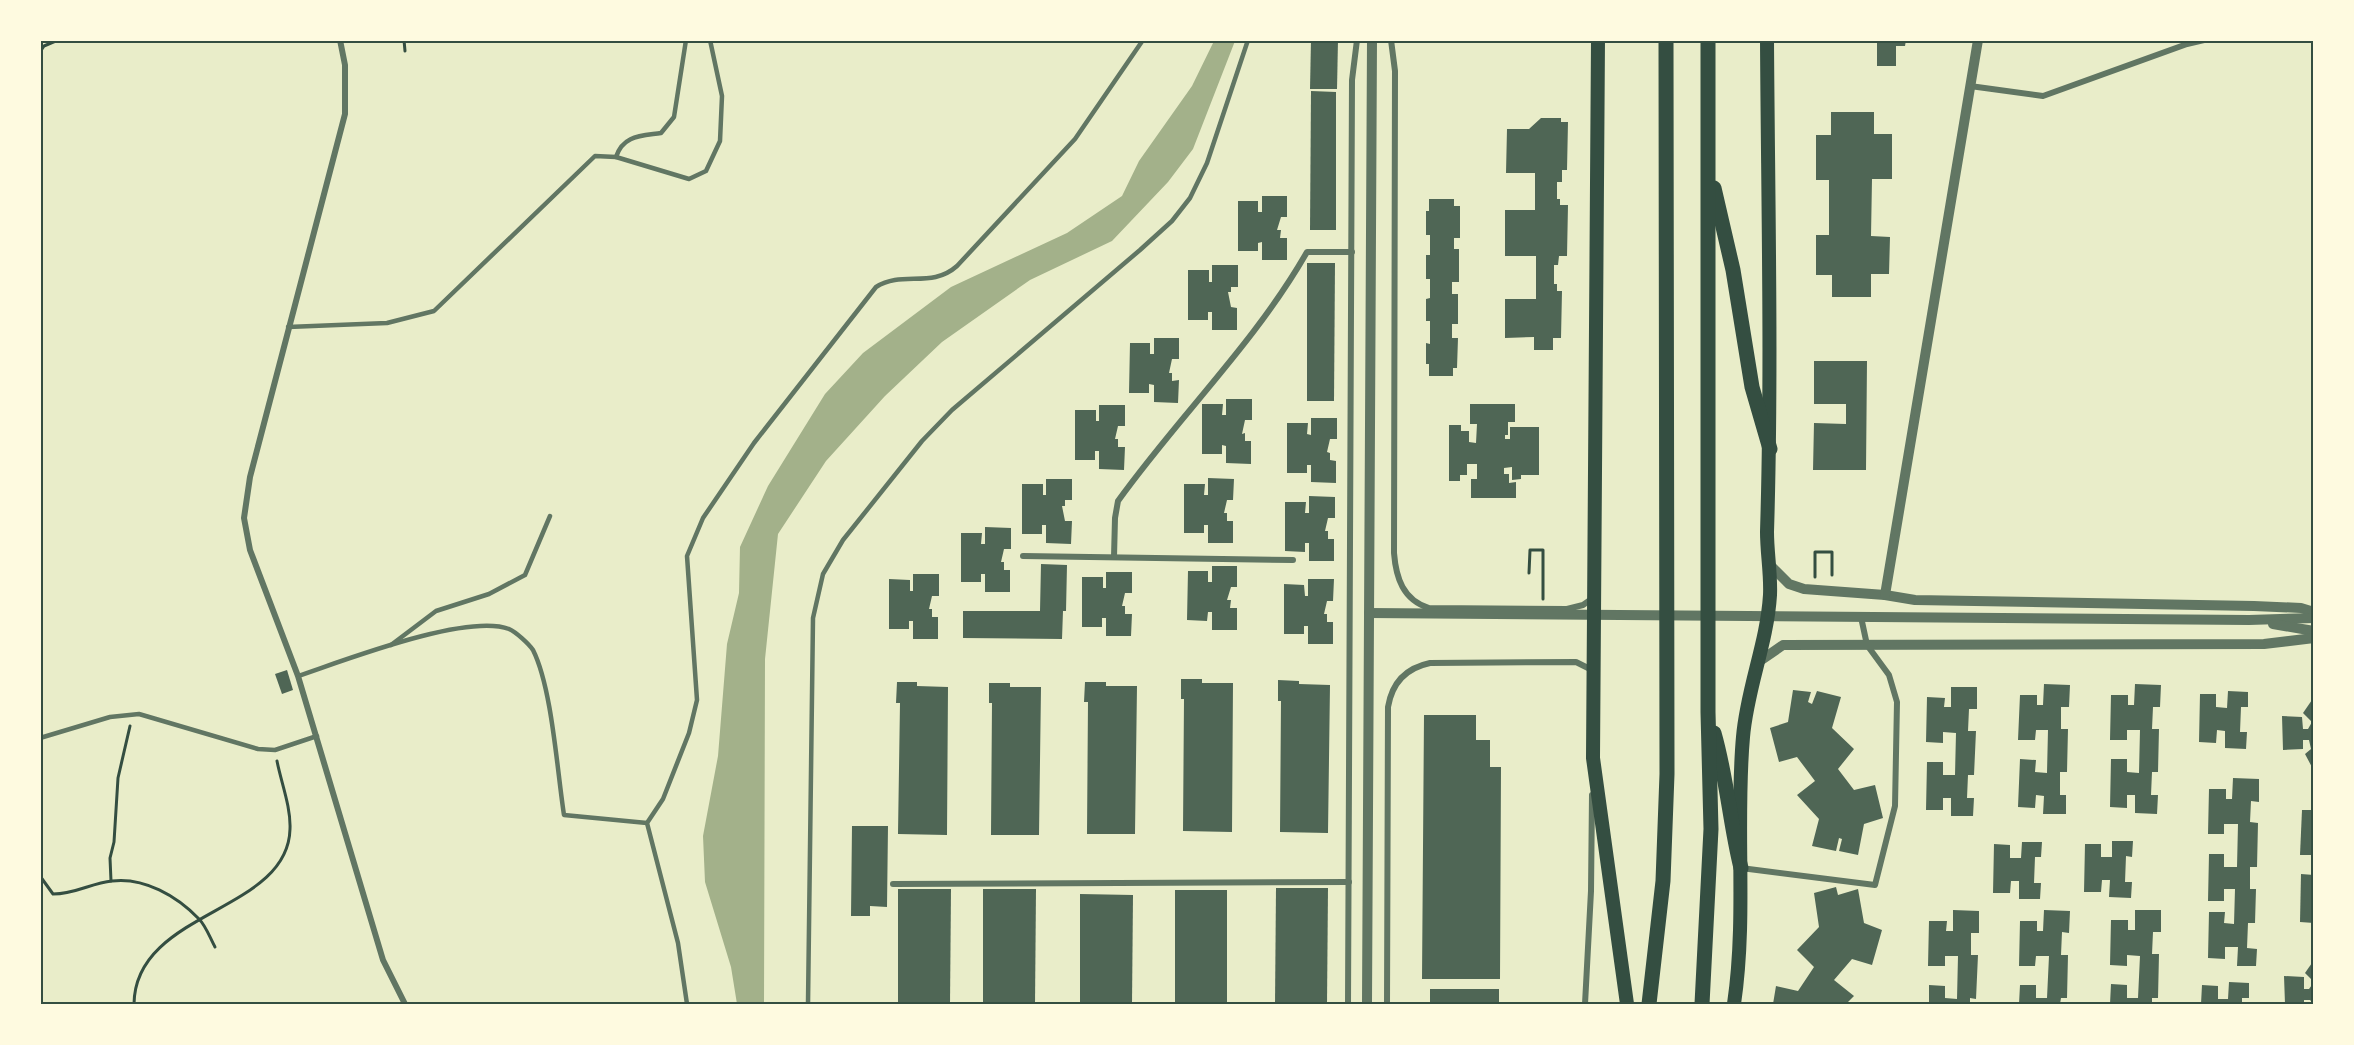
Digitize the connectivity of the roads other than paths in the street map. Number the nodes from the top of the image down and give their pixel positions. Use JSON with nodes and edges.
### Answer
{"nodes":[{"id":1,"x":340,"y":40,"type":"edge"},
{"id":2,"x":686,"y":40,"type":"edge"},
{"id":3,"x":710,"y":40,"type":"edge"},
{"id":4,"x":1143,"y":40,"type":"edge"},
{"id":5,"x":1248,"y":40,"type":"edge"},
{"id":6,"x":1358,"y":40,"type":"edge"},
{"id":7,"x":1372,"y":40,"type":"edge"},
{"id":8,"x":1391,"y":40,"type":"edge"},
{"id":9,"x":1598,"y":40,"type":"edge"},
{"id":10,"x":1666,"y":40,"type":"edge"},
{"id":11,"x":1708,"y":40,"type":"edge"},
{"id":12,"x":1767,"y":40,"type":"edge"},
{"id":13,"x":1978,"y":40,"type":"edge"},
{"id":14,"x":2204,"y":40,"type":"edge"},
{"id":15,"x":1970,"y":86,"type":"junction"},
{"id":16,"x":616,"y":158,"type":"junction"},
{"id":17,"x":1708,"y":166,"type":"junction"},
{"id":18,"x":1352,"y":252,"type":"junction"},
{"id":19,"x":288,"y":327,"type":"junction"},
{"id":20,"x":1770,"y":449,"type":"junction"},
{"id":21,"x":550,"y":516,"type":"dead end"},
{"id":22,"x":1023,"y":556,"type":"dead end"},
{"id":23,"x":1114,"y":556,"type":"junction"},
{"id":24,"x":1293,"y":560,"type":"dead end"},
{"id":25,"x":1767,"y":561,"type":"junction"},
{"id":26,"x":1885,"y":595,"type":"junction"},
{"id":27,"x":1594,"y":597,"type":"junction"},
{"id":28,"x":2313,"y":612,"type":"edge"},
{"id":29,"x":1369,"y":613,"type":"junction"},
{"id":30,"x":1861,"y":616,"type":"junction"},
{"id":31,"x":2313,"y":618,"type":"edge"},
{"id":32,"x":2249,"y":620,"type":"junction"},
{"id":33,"x":2313,"y":631,"type":"edge"},
{"id":34,"x":2313,"y":638,"type":"edge"},
{"id":35,"x":388,"y":647,"type":"junction"},
{"id":36,"x":1757,"y":663,"type":"junction"},
{"id":37,"x":1593,"y":670,"type":"junction"},
{"id":38,"x":298,"y":676,"type":"junction"},
{"id":39,"x":1708,"y":712,"type":"junction"},
{"id":40,"x":317,"y":736,"type":"junction"},
{"id":41,"x":40,"y":738,"type":"edge"},
{"id":42,"x":1593,"y":758,"type":"junction"},
{"id":43,"x":646,"y":823,"type":"junction"},
{"id":44,"x":1741,"y":868,"type":"junction"},
{"id":45,"x":1349,"y":882,"type":"junction"},
{"id":46,"x":893,"y":884,"type":"dead end"},
{"id":47,"x":405,"y":1005,"type":"edge"},
{"id":48,"x":687,"y":1005,"type":"edge"},
{"id":49,"x":808,"y":1005,"type":"edge"},
{"id":50,"x":1348,"y":1005,"type":"edge"},
{"id":51,"x":1367,"y":1005,"type":"edge"},
{"id":52,"x":1387,"y":1005,"type":"edge"},
{"id":53,"x":1585,"y":1005,"type":"edge"},
{"id":54,"x":1627,"y":1005,"type":"edge"},
{"id":55,"x":1649,"y":1005,"type":"edge"},
{"id":56,"x":1702,"y":1005,"type":"edge"},
{"id":57,"x":1734,"y":1005,"type":"edge"}],
"edges":[{"from":1,"to":19,"type":"street"},
{"from":2,"to":16,"type":"lane"},
{"from":3,"to":16,"type":"lane"},
{"from":4,"to":43,"type":"lane"},
{"from":5,"to":49,"type":"lane"},
{"from":6,"to":18,"type":"street"},
{"from":7,"to":29,"type":"street"},
{"from":8,"to":27,"type":"street"},
{"from":9,"to":27,"type":"main road"},
{"from":10,"to":55,"type":"highway"},
{"from":11,"to":17,"type":"highway"},
{"from":12,"to":20,"type":"main road"},
{"from":13,"to":15,"type":"street"},
{"from":14,"to":15,"type":"street"},
{"from":15,"to":26,"type":"street"},
{"from":16,"to":19,"type":"lane"},
{"from":17,"to":20,"type":"highway"},
{"from":17,"to":39,"type":"highway"},
{"from":18,"to":23,"type":"street"},
{"from":18,"to":45,"type":"street"},
{"from":19,"to":38,"type":"street"},
{"from":20,"to":25,"type":"main road"},
{"from":21,"to":35,"type":"lane"},
{"from":22,"to":23,"type":"street"},
{"from":23,"to":24,"type":"street"},
{"from":25,"to":26,"type":"street"},
{"from":25,"to":36,"type":"main road"},
{"from":26,"to":28,"type":"street"},
{"from":27,"to":37,"type":"main road"},
{"from":29,"to":30,"type":"street"},
{"from":29,"to":51,"type":"street"},
{"from":30,"to":32,"type":"street"},
{"from":30,"to":44,"type":"street"},
{"from":31,"to":32,"type":"street"},
{"from":32,"to":33,"type":"street"},
{"from":34,"to":36,"type":"street"},
{"from":35,"to":38,"type":"lane"},
{"from":35,"to":43,"type":"lane"},
{"from":36,"to":44,"type":"main road"},
{"from":37,"to":42,"type":"main road"},
{"from":37,"to":52,"type":"street"},
{"from":38,"to":40,"type":"street"},
{"from":39,"to":44,"type":"highway"},
{"from":39,"to":56,"type":"highway"},
{"from":40,"to":41,"type":"lane"},
{"from":40,"to":47,"type":"street"},
{"from":42,"to":53,"type":"street"},
{"from":42,"to":54,"type":"main road"},
{"from":43,"to":48,"type":"lane"},
{"from":44,"to":57,"type":"main road"},
{"from":45,"to":46,"type":"street"},
{"from":45,"to":50,"type":"street"}]}
